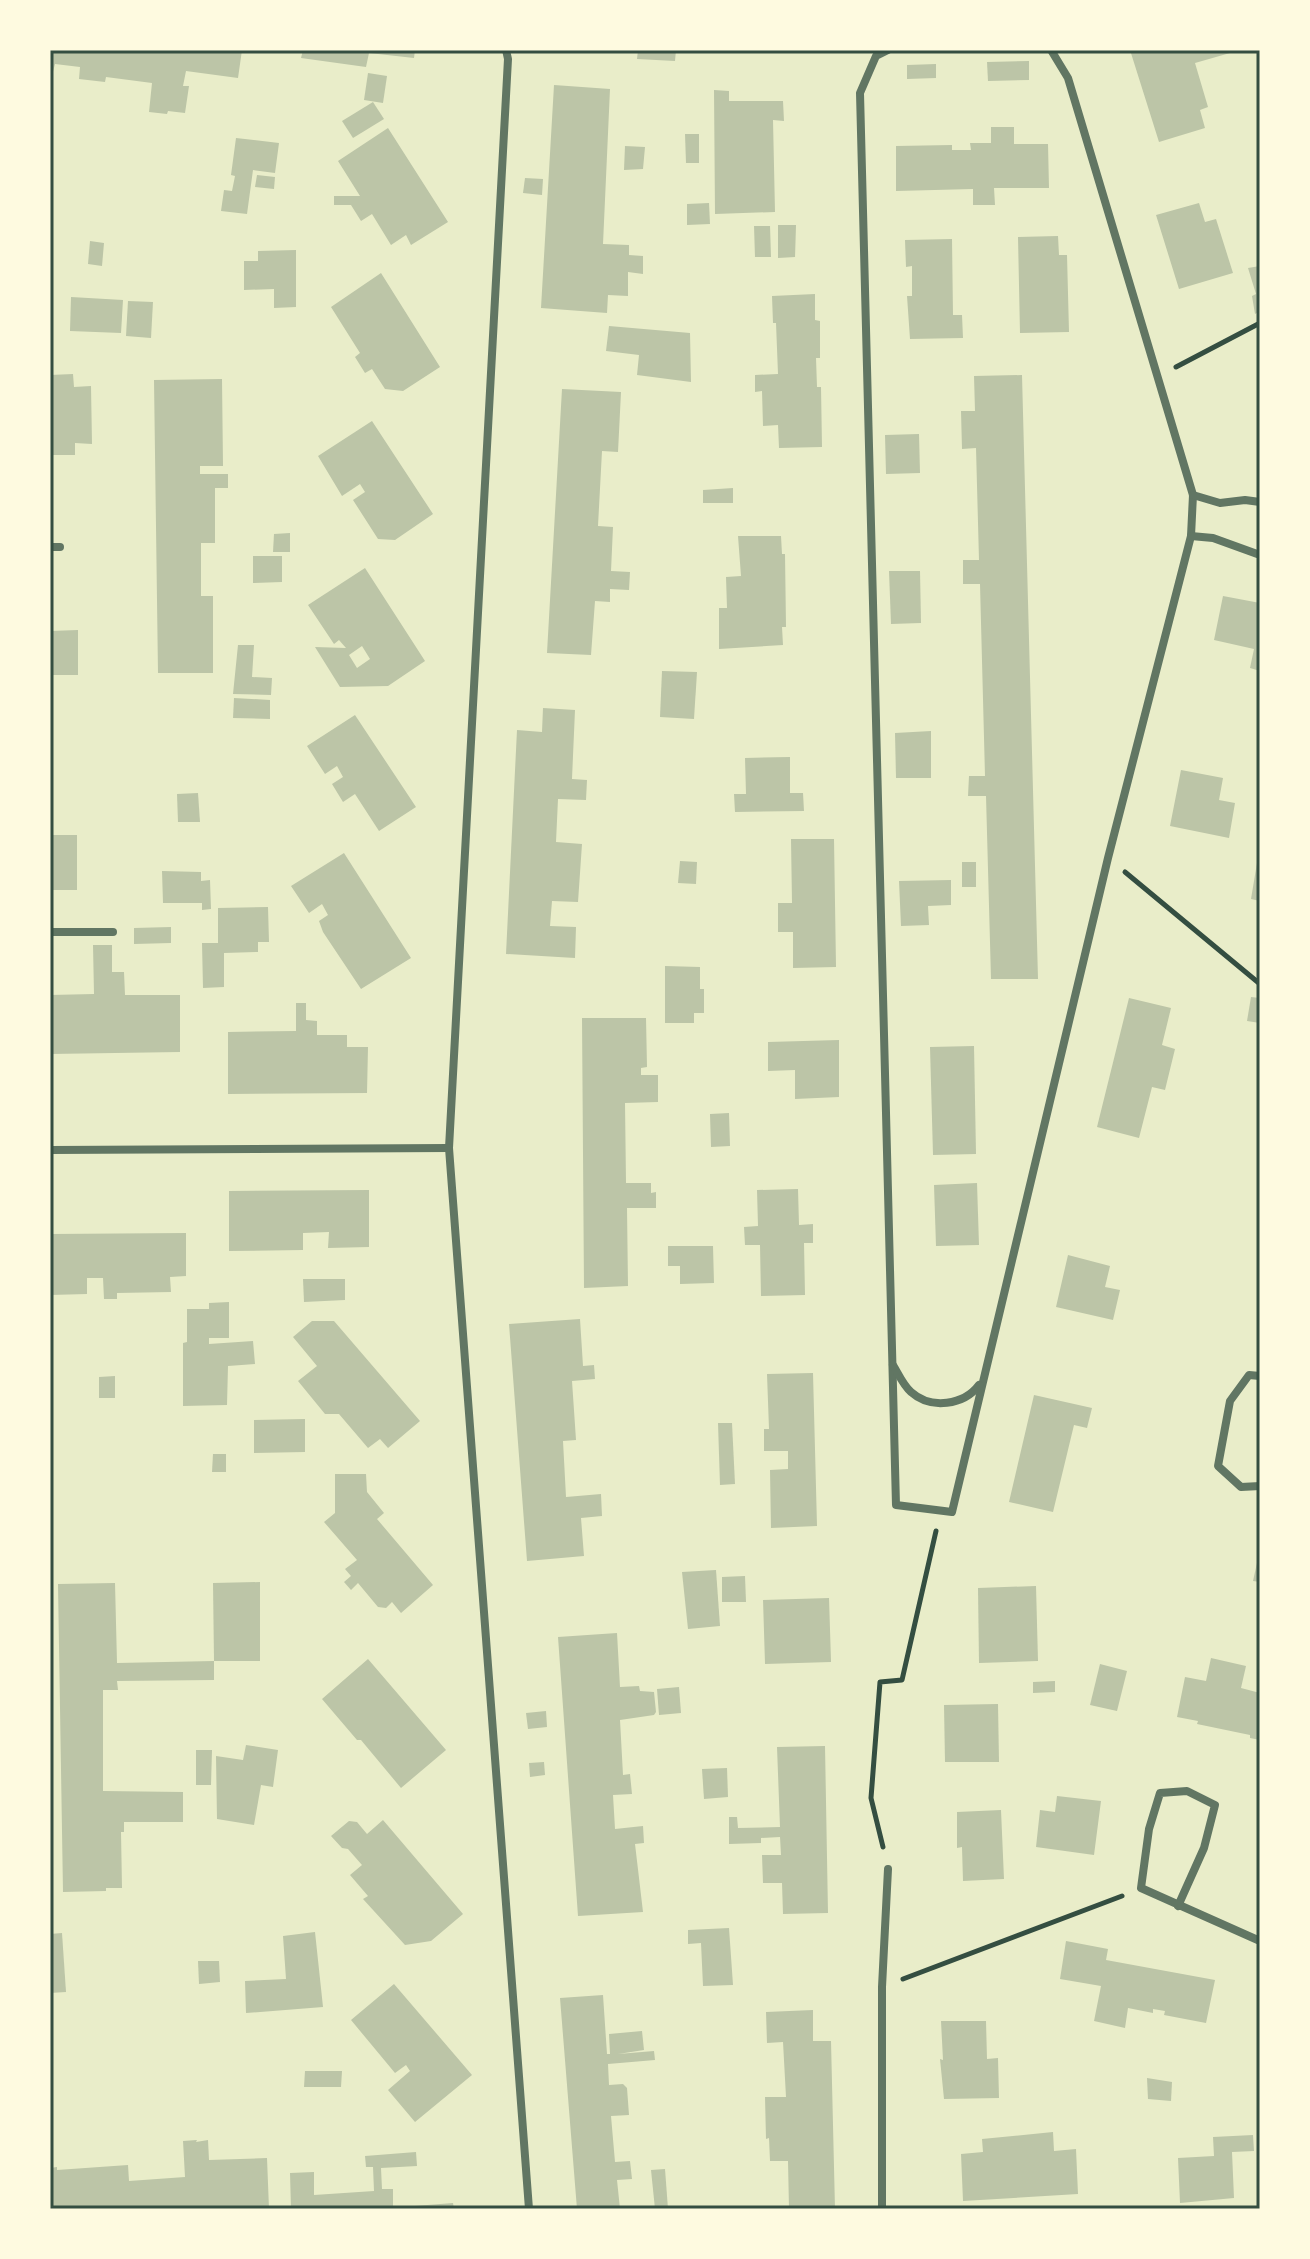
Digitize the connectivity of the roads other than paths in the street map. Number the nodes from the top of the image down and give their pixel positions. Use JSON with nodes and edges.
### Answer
{"nodes":[{"id":1,"x":506,"y":50,"type":"edge"},
{"id":2,"x":888,"y":50,"type":"edge"},
{"id":3,"x":1051,"y":50,"type":"edge"},
{"id":4,"x":1193,"y":495,"type":"junction"},
{"id":5,"x":1260,"y":502,"type":"edge"},
{"id":6,"x":1191,"y":536,"type":"junction"},
{"id":7,"x":50,"y":547,"type":"edge"},
{"id":8,"x":60,"y":547,"type":"dead end"},
{"id":9,"x":1260,"y":555,"type":"edge"},
{"id":10,"x":50,"y":932,"type":"edge"},
{"id":11,"x":113,"y":932,"type":"dead end"},
{"id":12,"x":449,"y":1148,"type":"junction"},
{"id":13,"x":50,"y":1150,"type":"edge"},
{"id":14,"x":892,"y":1364,"type":"junction"},
{"id":15,"x":1260,"y":1376,"type":"edge"},
{"id":16,"x":983,"y":1380,"type":"junction"},
{"id":17,"x":1260,"y":1486,"type":"edge"},
{"id":18,"x":888,"y":1869,"type":"road end"},
{"id":19,"x":1178,"y":1906,"type":"junction"},
{"id":20,"x":1260,"y":1941,"type":"edge"},
{"id":21,"x":529,"y":2209,"type":"edge"},
{"id":22,"x":882,"y":2209,"type":"edge"}],
"edges":[{"from":1,"to":12,"type":"street"},
{"from":2,"to":14,"type":"street"},
{"from":3,"to":4,"type":"street"},
{"from":4,"to":5,"type":"street"},
{"from":4,"to":6,"type":"street"},
{"from":6,"to":9,"type":"street"},
{"from":6,"to":16,"type":"street"},
{"from":7,"to":8,"type":"street"},
{"from":10,"to":11,"type":"street"},
{"from":12,"to":13,"type":"street"},
{"from":12,"to":21,"type":"street"},
{"from":14,"to":16,"type":"street"},
{"from":14,"to":16,"type":"street"},
{"from":15,"to":17,"type":"street"},
{"from":18,"to":22,"type":"street"},
{"from":19,"to":19,"type":"street"},
{"from":19,"to":20,"type":"street"}]}
